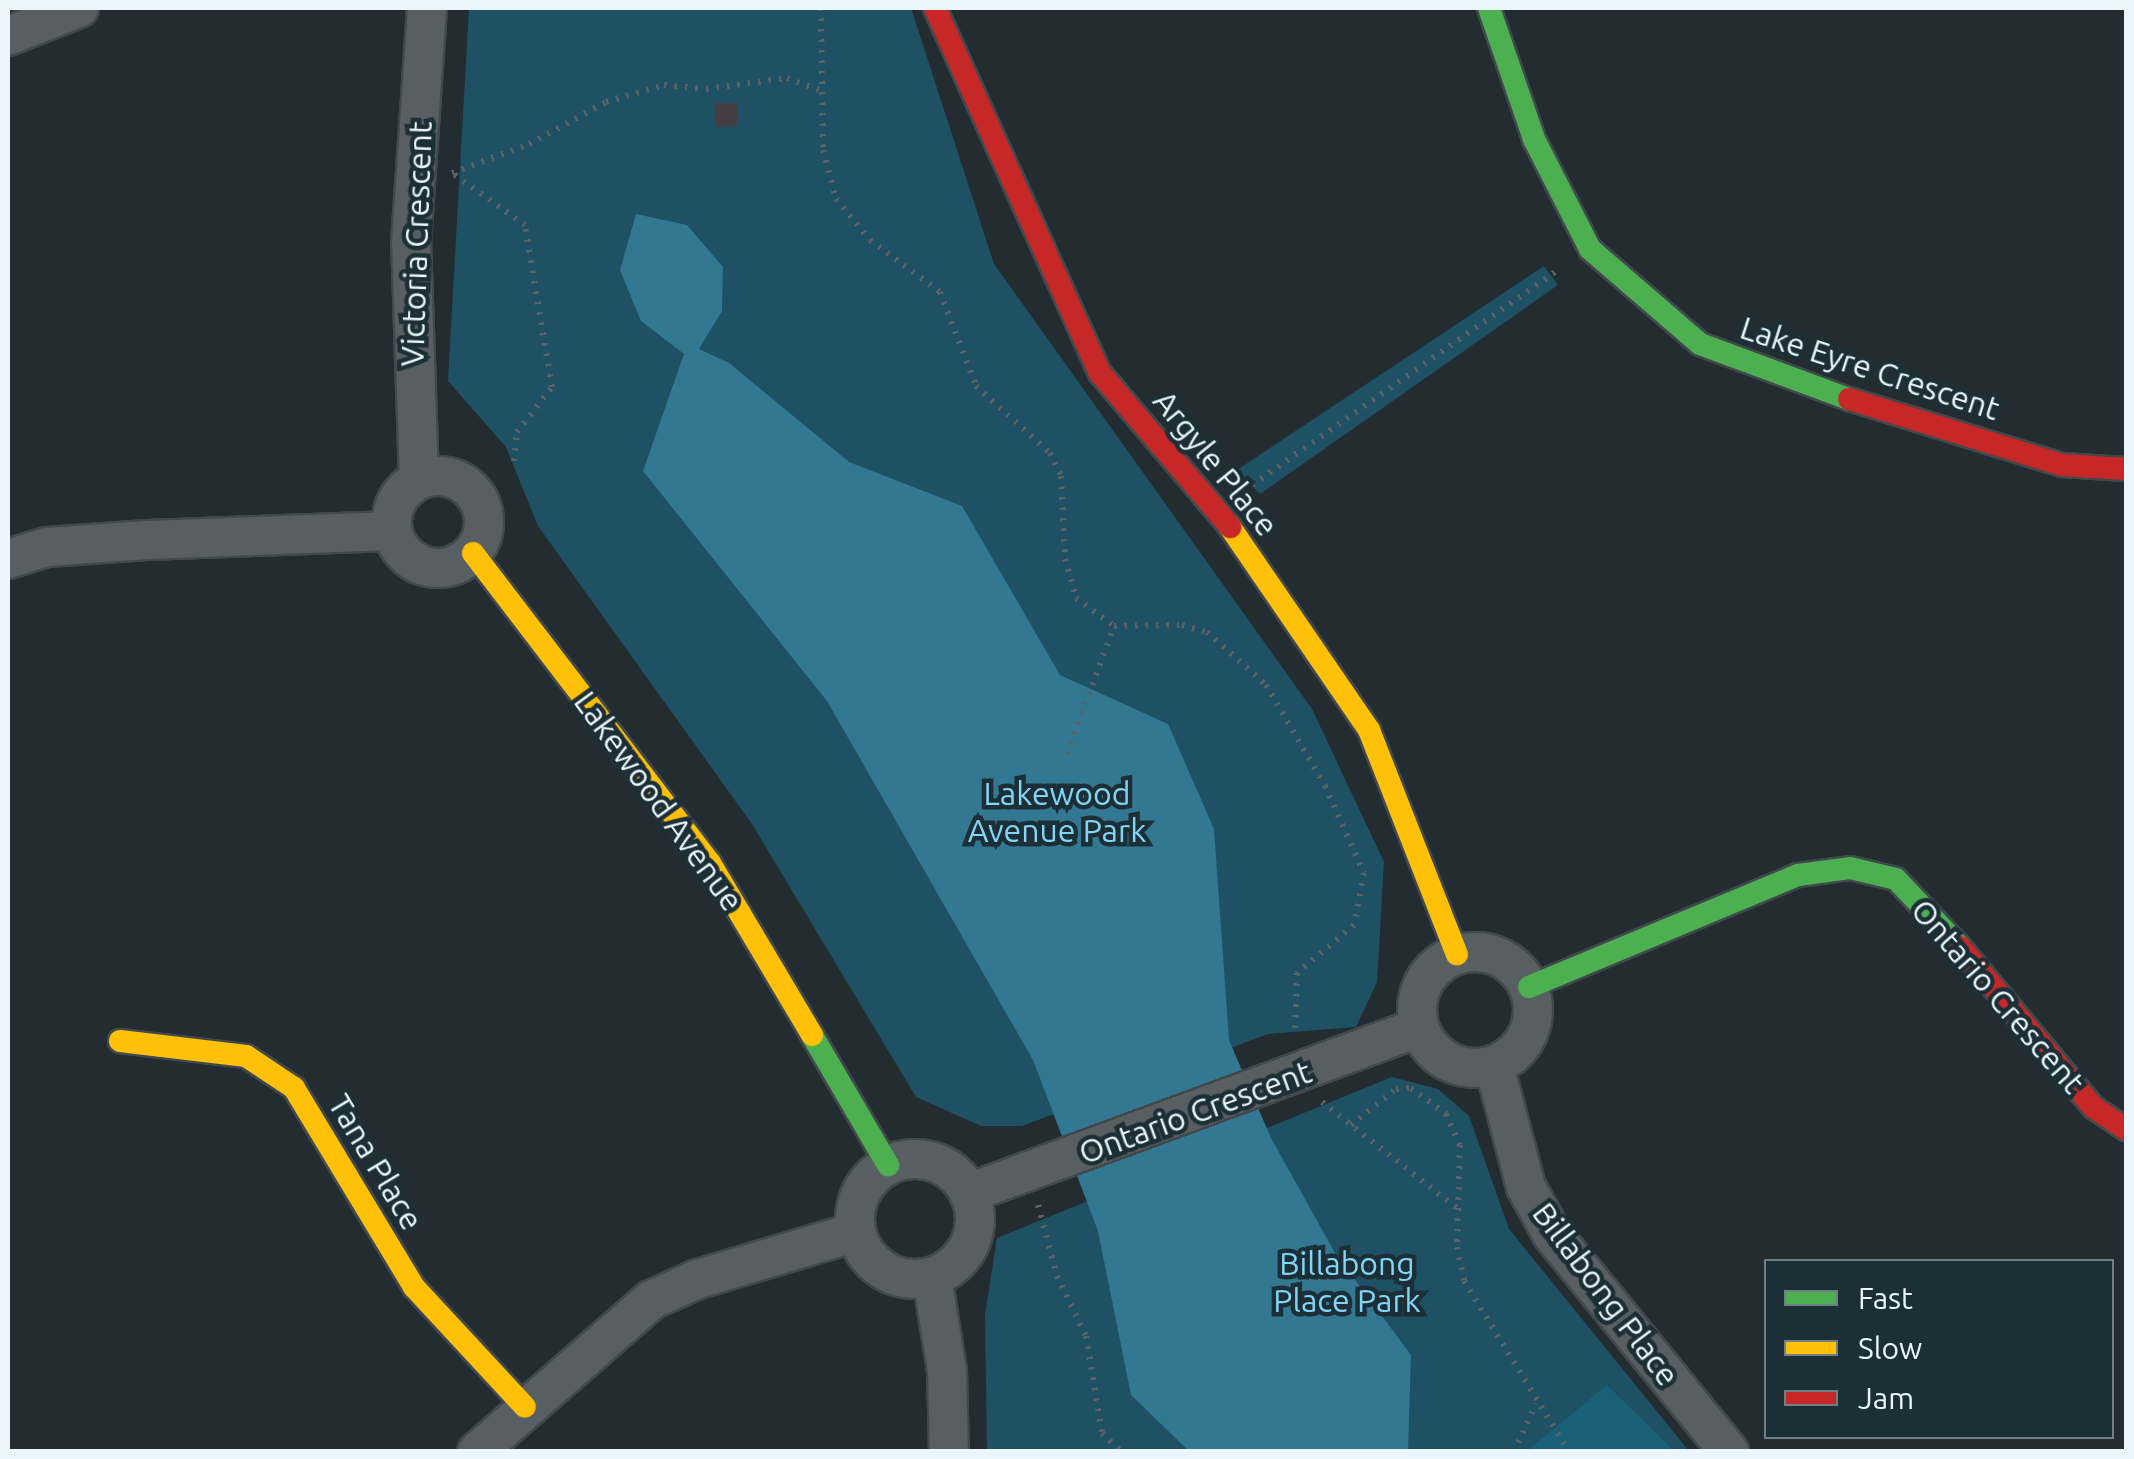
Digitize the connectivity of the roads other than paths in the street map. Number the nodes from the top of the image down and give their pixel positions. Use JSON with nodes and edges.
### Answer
{"nodes":[{"id":1,"x":80,"y":8,"type":"edge"},
{"id":2,"x":426,"y":8,"type":"edge"},
{"id":3,"x":935,"y":8,"type":"edge"},
{"id":4,"x":1489,"y":8,"type":"edge"},
{"id":5,"x":8,"y":36,"type":"edge"},
{"id":6,"x":2126,"y":469,"type":"edge"},
{"id":7,"x":419,"y":480,"type":"junction"},
{"id":8,"x":392,"y":531,"type":"junction"},
{"id":9,"x":473,"y":554,"type":"junction"},
{"id":10,"x":8,"y":559,"type":"edge"},
{"id":11,"x":1457,"y":954,"type":"junction"},
{"id":12,"x":1529,"y":987,"type":"junction"},
{"id":13,"x":1419,"y":1027,"type":"junction"},
{"id":14,"x":120,"y":1041,"type":"dead end"},
{"id":15,"x":1494,"y":1065,"type":"junction"},
{"id":16,"x":2126,"y":1129,"type":"edge"},
{"id":17,"x":888,"y":1165,"type":"junction"},
{"id":18,"x":970,"y":1194,"type":"junction"},
{"id":19,"x":856,"y":1232,"type":"junction"},
{"id":20,"x":932,"y":1277,"type":"junction"},
{"id":21,"x":524,"y":1407,"type":"junction"},
{"id":22,"x":476,"y":1452,"type":"edge"},
{"id":23,"x":949,"y":1452,"type":"edge"},
{"id":24,"x":1729,"y":1452,"type":"edge"}],
"edges":[{"from":1,"to":5,"type":"street"},
{"from":2,"to":7,"type":"street","name":"Victoria Crescent"},
{"from":3,"to":11,"type":"street","name":"Argyle Place"},
{"from":4,"to":6,"type":"street","name":"Lake Eyre Crescent"},
{"from":7,"to":8,"type":"street"},
{"from":7,"to":9,"type":"street"},
{"from":8,"to":9,"type":"street"},
{"from":8,"to":10,"type":"street"},
{"from":9,"to":17,"type":"street","name":"Lakewood Avenue"},
{"from":11,"to":12,"type":"street"},
{"from":11,"to":13,"type":"street"},
{"from":12,"to":15,"type":"street"},
{"from":12,"to":16,"type":"street","name":"Ontario Crescent"},
{"from":13,"to":15,"type":"street"},
{"from":13,"to":18,"type":"street","name":"Ontario Crescent"},
{"from":14,"to":21,"type":"street","name":"Tana Place"},
{"from":15,"to":24,"type":"street","name":"Billabong Place"},
{"from":17,"to":18,"type":"street"},
{"from":17,"to":19,"type":"street"},
{"from":18,"to":20,"type":"street"},
{"from":19,"to":20,"type":"street"},
{"from":19,"to":21,"type":"street"},
{"from":20,"to":23,"type":"street"},
{"from":21,"to":22,"type":"street"}]}
